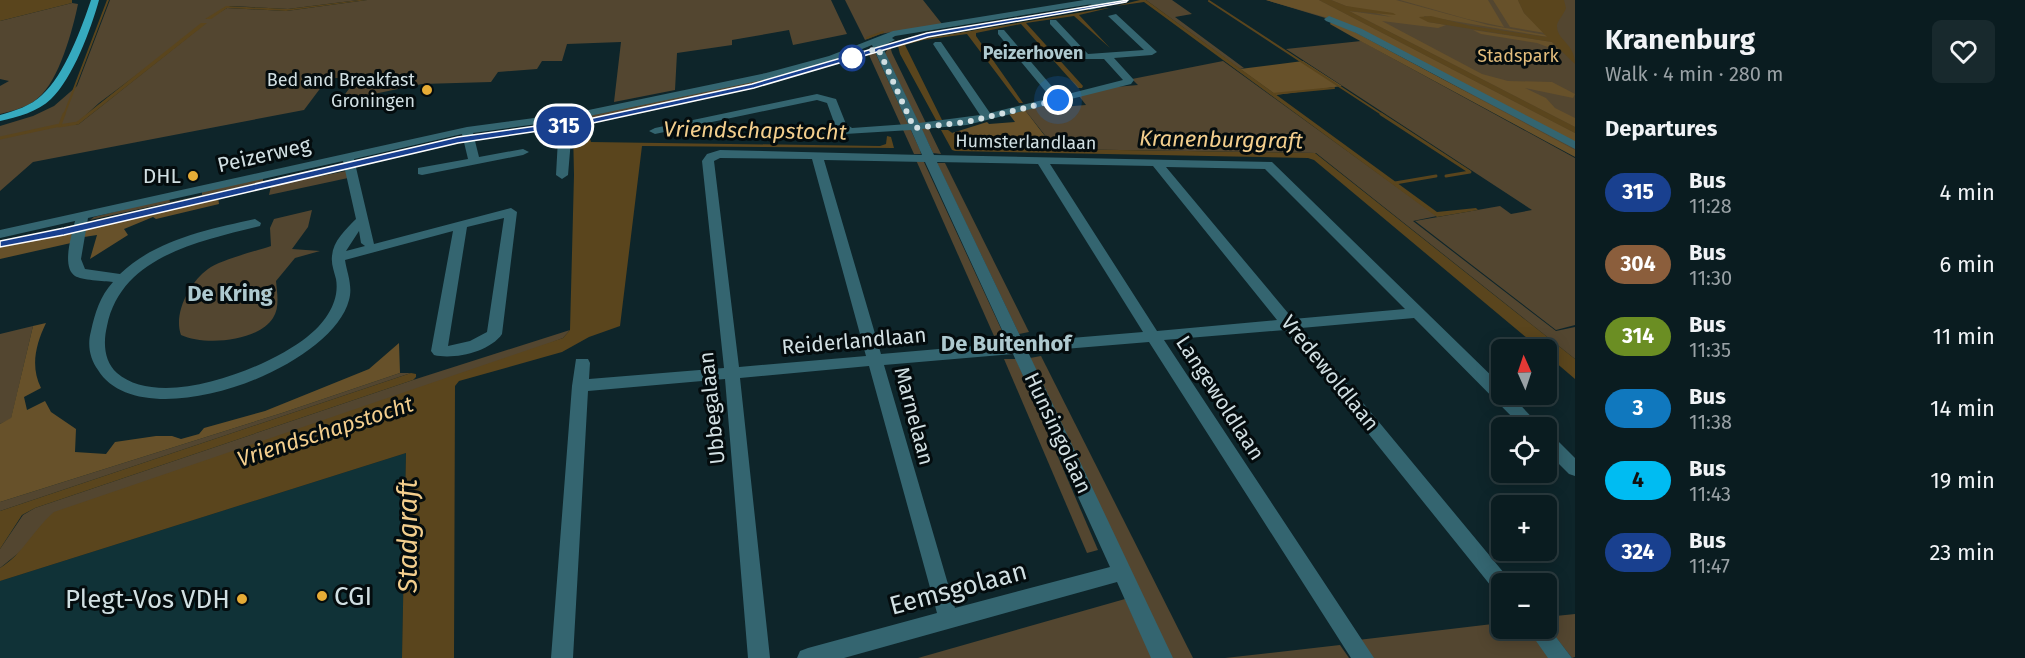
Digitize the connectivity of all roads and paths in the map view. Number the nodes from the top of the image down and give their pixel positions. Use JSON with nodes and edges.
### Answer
{"nodes":[{"id":1,"x":86,"y":0,"type":"edge"},
{"id":2,"x":94,"y":0,"type":"edge"},
{"id":3,"x":1100,"y":0,"type":"edge"},
{"id":4,"x":1126,"y":0,"type":"edge"},
{"id":5,"x":1113,"y":16,"type":"dead end"},
{"id":6,"x":1329,"y":19,"type":"dead end"},
{"id":7,"x":1053,"y":22,"type":"dead end"},
{"id":8,"x":85,"y":24,"type":"junction"},
{"id":9,"x":960,"y":27,"type":"junction"},
{"id":10,"x":1001,"y":32,"type":"dead end"},
{"id":11,"x":938,"y":44,"type":"dead end"},
{"id":12,"x":878,"y":47,"type":"joint"},
{"id":13,"x":1106,"y":55,"type":"junction"},
{"id":14,"x":1058,"y":100,"type":"junction"},
{"id":15,"x":987,"y":117,"type":"junction"},
{"id":16,"x":564,"y":118,"type":"junction"},
{"id":17,"x":0,"y":120,"type":"edge"},
{"id":18,"x":914,"y":128,"type":"junction"},
{"id":19,"x":467,"y":130,"type":"junction"},
{"id":20,"x":656,"y":131,"type":"dead end"},
{"id":21,"x":1575,"y":146,"type":"edge"},
{"id":22,"x":523,"y":152,"type":"dead end"},
{"id":23,"x":348,"y":156,"type":"junction"},
{"id":24,"x":711,"y":156,"type":"joint"},
{"id":25,"x":817,"y":156,"type":"junction"},
{"id":26,"x":929,"y":158,"type":"junction"},
{"id":27,"x":474,"y":161,"type":"junction"},
{"id":28,"x":1042,"y":161,"type":"junction"},
{"id":29,"x":1156,"y":162,"type":"junction"},
{"id":30,"x":422,"y":171,"type":"dead end"},
{"id":31,"x":562,"y":175,"type":"dead end"},
{"id":32,"x":82,"y":216,"type":"junction"},
{"id":33,"x":363,"y":220,"type":"junction"},
{"id":34,"x":255,"y":223,"type":"dead end"},
{"id":35,"x":461,"y":225,"type":"junction"},
{"id":36,"x":0,"y":234,"type":"edge"},
{"id":37,"x":368,"y":243,"type":"dead end"},
{"id":38,"x":339,"y":257,"type":"junction"},
{"id":39,"x":122,"y":279,"type":"junction"},
{"id":40,"x":1419,"y":313,"type":"junction"},
{"id":41,"x":1290,"y":324,"type":"junction"},
{"id":42,"x":1153,"y":336,"type":"junction"},
{"id":43,"x":1018,"y":347,"type":"junction"},
{"id":44,"x":877,"y":360,"type":"junction"},
{"id":45,"x":582,"y":363,"type":"dead end"},
{"id":46,"x":732,"y":372,"type":"junction"},
{"id":47,"x":580,"y":386,"type":"junction"},
{"id":48,"x":1523,"y":417,"type":"edge"},
{"id":49,"x":1557,"y":451,"type":"edge"},
{"id":50,"x":1575,"y":469,"type":"edge"},
{"id":51,"x":1123,"y":572,"type":"junction"},
{"id":52,"x":1492,"y":573,"type":"edge"},
{"id":53,"x":948,"y":618,"type":"junction"},
{"id":54,"x":1546,"y":639,"type":"edge"},
{"id":55,"x":562,"y":658,"type":"edge"},
{"id":56,"x":759,"y":658,"type":"edge"},
{"id":57,"x":808,"y":658,"type":"edge"},
{"id":58,"x":1162,"y":658,"type":"edge"},
{"id":59,"x":1363,"y":658,"type":"edge"},
{"id":60,"x":1561,"y":658,"type":"edge"}],
"edges":[{"from":1,"to":8,"type":"main road"},
{"from":2,"to":8,"type":"main road"},
{"from":3,"to":9,"type":"street","name":"Peizerweg"},
{"from":4,"to":9,"type":"street","name":"Peizerweg"},
{"from":5,"to":13,"type":"street"},
{"from":6,"to":21,"type":"street"},
{"from":7,"to":13,"type":"street"},
{"from":8,"to":17,"type":"main road"},
{"from":9,"to":12,"type":"street","name":"Peizerweg"},
{"from":9,"to":16,"type":"street","name":"Peizerweg"},
{"from":10,"to":14,"type":"street"},
{"from":11,"to":15,"type":"street"},
{"from":12,"to":18,"type":"street","name":"Hunsingolaan"},
{"from":13,"to":14,"type":"street"},
{"from":14,"to":15,"type":"street"},
{"from":15,"to":18,"type":"street"},
{"from":16,"to":19,"type":"street","name":"Peizerweg"},
{"from":16,"to":31,"type":"street"},
{"from":18,"to":20,"type":"street"},
{"from":18,"to":26,"type":"street","name":"Hunsingolaan"},
{"from":19,"to":23,"type":"street","name":"Peizerweg"},
{"from":19,"to":27,"type":"street"},
{"from":22,"to":27,"type":"street"},
{"from":23,"to":32,"type":"street","name":"Peizerweg"},
{"from":23,"to":33,"type":"street"},
{"from":24,"to":25,"type":"street","name":"Humsterlandlaan"},
{"from":24,"to":46,"type":"street","name":"Ubbegalaan"},
{"from":25,"to":26,"type":"street","name":"Humsterlandlaan"},
{"from":25,"to":44,"type":"street","name":"Marnelaan"},
{"from":26,"to":28,"type":"street","name":"Humsterlandlaan"},
{"from":26,"to":43,"type":"street","name":"Hunsingolaan"},
{"from":27,"to":30,"type":"street"},
{"from":28,"to":29,"type":"street","name":"Humsterlandlaan"},
{"from":28,"to":42,"type":"street","name":"Langewoldlaan"},
{"from":29,"to":40,"type":"street","name":"Humsterlandlaan"},
{"from":29,"to":41,"type":"street","name":"Vredewoldlaan"},
{"from":32,"to":36,"type":"street","name":"Peizerweg"},
{"from":32,"to":39,"type":"street"},
{"from":33,"to":37,"type":"street"},
{"from":33,"to":38,"type":"street"},
{"from":34,"to":39,"type":"street"},
{"from":35,"to":35,"type":"street"},
{"from":35,"to":38,"type":"street"},
{"from":38,"to":39,"type":"street"},
{"from":40,"to":41,"type":"street","name":"Reiderlandlaan"},
{"from":40,"to":48,"type":"street"},
{"from":41,"to":42,"type":"street","name":"Reiderlandlaan"},
{"from":41,"to":52,"type":"street","name":"Vredewoldlaan"},
{"from":42,"to":43,"type":"street","name":"Reiderlandlaan"},
{"from":42,"to":59,"type":"street","name":"Langewoldlaan"},
{"from":43,"to":44,"type":"street","name":"Reiderlandlaan"},
{"from":43,"to":51,"type":"street","name":"Hunsingolaan"},
{"from":44,"to":46,"type":"street","name":"Reiderlandlaan"},
{"from":44,"to":53,"type":"street","name":"Marnelaan"},
{"from":45,"to":47,"type":"street"},
{"from":46,"to":47,"type":"street","name":"Reiderlandlaan"},
{"from":46,"to":56,"type":"street","name":"Ubbegalaan"},
{"from":47,"to":55,"type":"street"},
{"from":49,"to":50,"type":"street"},
{"from":51,"to":53,"type":"street","name":"Eemsgolaan"},
{"from":51,"to":58,"type":"street","name":"Hunsingolaan"},
{"from":53,"to":57,"type":"street","name":"Eemsgolaan"},
{"from":54,"to":60,"type":"street"}]}
